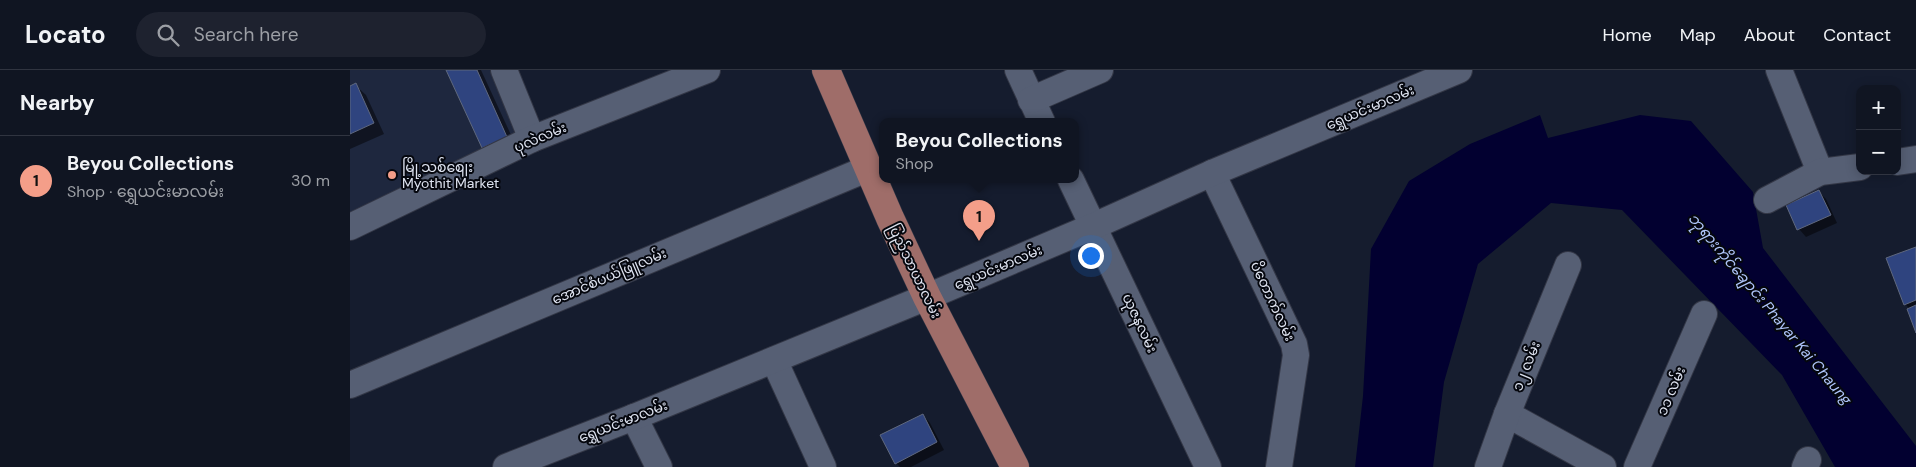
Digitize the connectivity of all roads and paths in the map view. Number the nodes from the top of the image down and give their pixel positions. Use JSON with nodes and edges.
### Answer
{"nodes":[{"id":1,"x":504,"y":70,"type":"edge"},
{"id":2,"x":707,"y":70,"type":"edge"},
{"id":3,"x":826,"y":70,"type":"edge"},
{"id":4,"x":1018,"y":70,"type":"edge"},
{"id":5,"x":1100,"y":70,"type":"edge"},
{"id":6,"x":1779,"y":70,"type":"edge"},
{"id":7,"x":1449,"y":72,"type":"edge"},
{"id":8,"x":1036,"y":111,"type":"edge"},
{"id":9,"x":532,"y":139,"type":"junction"},
{"id":10,"x":1916,"y":159,"type":"edge"},
{"id":11,"x":1901,"y":161,"type":"edge"},
{"id":12,"x":869,"y":168,"type":"junction"},
{"id":13,"x":1856,"y":168,"type":"edge"},
{"id":14,"x":1820,"y":172,"type":"junction"},
{"id":15,"x":1212,"y":173,"type":"junction"},
{"id":16,"x":1072,"y":183,"type":"edge"},
{"id":17,"x":1766,"y":200,"type":"dead end"},
{"id":18,"x":1094,"y":226,"type":"junction"},
{"id":19,"x":350,"y":227,"type":"edge"},
{"id":20,"x":1568,"y":265,"type":"dead end"},
{"id":21,"x":927,"y":297,"type":"junction"},
{"id":22,"x":1704,"y":314,"type":"dead end"},
{"id":23,"x":774,"y":360,"type":"junction"},
{"id":24,"x":350,"y":385,"type":"edge"},
{"id":25,"x":1507,"y":414,"type":"junction"},
{"id":26,"x":634,"y":417,"type":"junction"},
{"id":27,"x":513,"y":465,"type":"edge"},
{"id":28,"x":659,"y":467,"type":"edge"},
{"id":29,"x":823,"y":467,"type":"edge"},
{"id":30,"x":1015,"y":467,"type":"edge"},
{"id":31,"x":1208,"y":467,"type":"edge"},
{"id":32,"x":1278,"y":467,"type":"edge"},
{"id":33,"x":1488,"y":467,"type":"edge"},
{"id":34,"x":1603,"y":467,"type":"edge"},
{"id":35,"x":1637,"y":467,"type":"edge"}],
"edges":[{"from":1,"to":9,"type":"street"},
{"from":2,"to":9,"type":"street","name":"ပုလဲလမ်း"},
{"from":3,"to":12,"type":"main road","name":"ပြည်သာယာလမ်း"},
{"from":4,"to":8,"type":"street"},
{"from":5,"to":8,"type":"street"},
{"from":6,"to":14,"type":"street"},
{"from":7,"to":15,"type":"street","name":"ရွှေယင်းမာလမ်း"},
{"from":9,"to":19,"type":"street","name":"ပုလဲလမ်း"},
{"from":10,"to":11,"type":"street"},
{"from":12,"to":21,"type":"main road","name":"ပြည်သာယာလမ်း"},
{"from":12,"to":24,"type":"street","name":"အောင်စံပယ်ဖြူလမ်း"},
{"from":13,"to":14,"type":"street"},
{"from":14,"to":17,"type":"street"},
{"from":15,"to":18,"type":"street","name":"ရွှေယင်းမာလမ်း"},
{"from":15,"to":32,"type":"street","name":"ပိတောက်လမ်း"},
{"from":16,"to":18,"type":"street","name":"ယုဇနလမ်း"},
{"from":18,"to":21,"type":"street","name":"ရွှေယင်းမာလမ်း"},
{"from":18,"to":31,"type":"street","name":"ယုဇနလမ်း"},
{"from":20,"to":25,"type":"street","name":"၁၂ လမ်း"},
{"from":21,"to":23,"type":"street","name":"ရွှေယင်းမာလမ်း"},
{"from":21,"to":30,"type":"main road","name":"ပြည်သာယာလမ်း"},
{"from":22,"to":35,"type":"street","name":"၁၁ လမ်း"},
{"from":23,"to":26,"type":"street","name":"ရွှေယင်းမာလမ်း"},
{"from":23,"to":29,"type":"street"},
{"from":25,"to":33,"type":"street","name":"၁၂ လမ်း"},
{"from":25,"to":34,"type":"street"},
{"from":26,"to":27,"type":"street","name":"ရွှေယင်းမာလမ်း"},
{"from":26,"to":28,"type":"street"}]}
